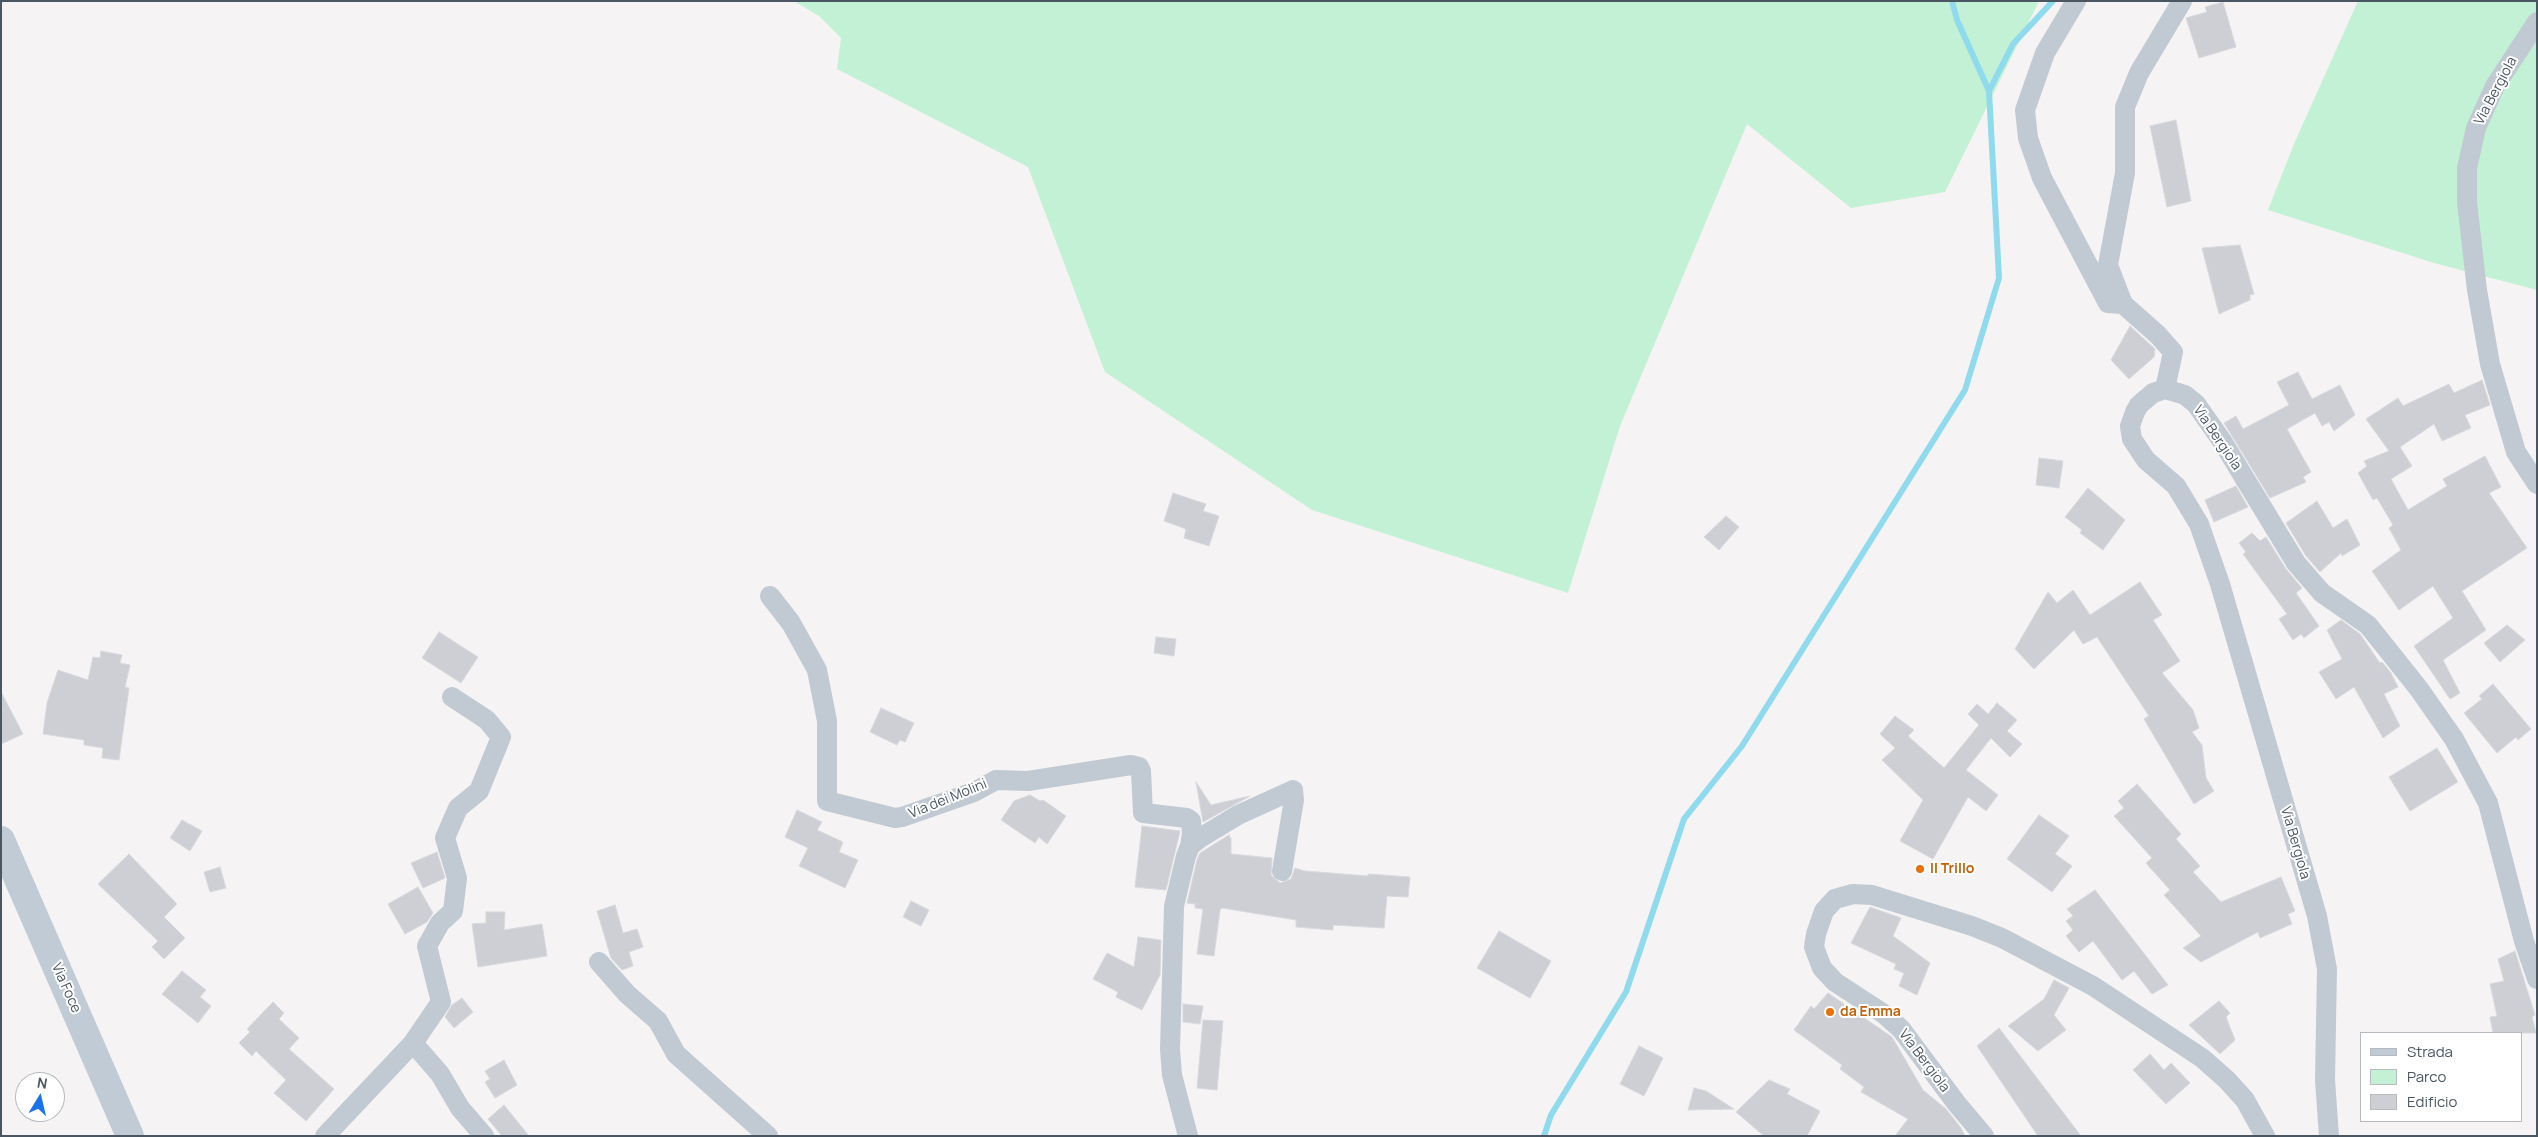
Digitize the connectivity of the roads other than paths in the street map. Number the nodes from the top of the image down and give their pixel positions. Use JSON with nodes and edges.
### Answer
{"nodes":[{"id":1,"x":2076,"y":1,"type":"edge"},
{"id":2,"x":2182,"y":1,"type":"edge"},
{"id":3,"x":2537,"y":22,"type":"edge"},
{"id":4,"x":2123,"y":304,"type":"junction"},
{"id":5,"x":2165,"y":389,"type":"junction"},
{"id":6,"x":2537,"y":484,"type":"edge"},
{"id":7,"x":770,"y":596,"type":"dead end"},
{"id":8,"x":452,"y":697,"type":"dead end"},
{"id":9,"x":1,"y":840,"type":"edge"},
{"id":10,"x":1190,"y":846,"type":"junction"},
{"id":11,"x":1282,"y":871,"type":"dead end"},
{"id":12,"x":599,"y":962,"type":"dead end"},
{"id":13,"x":2537,"y":979,"type":"edge"},
{"id":14,"x":414,"y":1043,"type":"junction"},
{"id":15,"x":130,"y":1136,"type":"edge"},
{"id":16,"x":326,"y":1136,"type":"edge"},
{"id":17,"x":484,"y":1136,"type":"edge"},
{"id":18,"x":768,"y":1136,"type":"edge"},
{"id":19,"x":1188,"y":1136,"type":"edge"},
{"id":20,"x":1985,"y":1136,"type":"edge"},
{"id":21,"x":2265,"y":1136,"type":"edge"},
{"id":22,"x":2329,"y":1136,"type":"edge"}],
"edges":[{"from":1,"to":4,"type":"street"},
{"from":2,"to":4,"type":"street"},
{"from":3,"to":6,"type":"street","name":"Via Bergiola"},
{"from":4,"to":5,"type":"street"},
{"from":5,"to":13,"type":"street","name":"Via Bergiola"},
{"from":5,"to":22,"type":"street","name":"Via Bergiola"},
{"from":7,"to":10,"type":"street","name":"Via dei Molini"},
{"from":8,"to":14,"type":"street"},
{"from":9,"to":15,"type":"main road","name":"Via Foce"},
{"from":10,"to":11,"type":"street"},
{"from":10,"to":19,"type":"street","name":"Via dei Molini"},
{"from":12,"to":18,"type":"street"},
{"from":14,"to":16,"type":"street"},
{"from":14,"to":17,"type":"street"},
{"from":20,"to":21,"type":"street","name":"Via Bergiola"}]}
